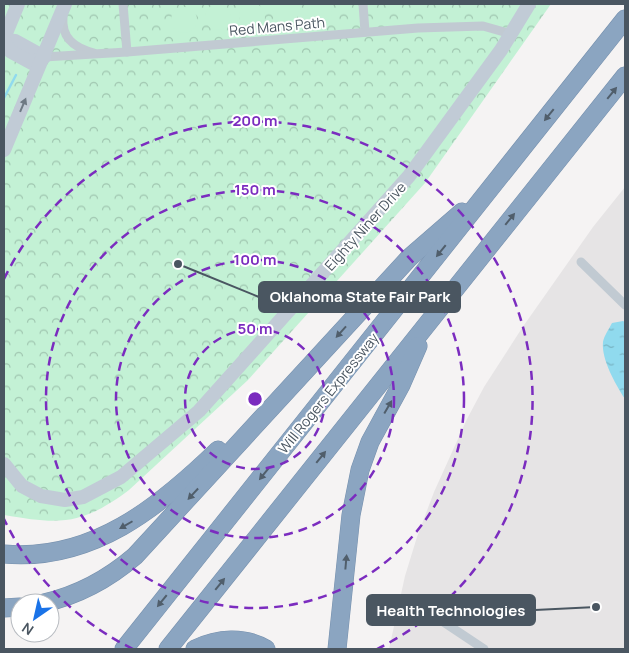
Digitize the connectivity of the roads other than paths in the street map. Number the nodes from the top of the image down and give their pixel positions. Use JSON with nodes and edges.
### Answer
{"nodes":[{"id":1,"x":18,"y":4,"type":"edge"},
{"id":2,"x":124,"y":4,"type":"edge"},
{"id":3,"x":363,"y":4,"type":"edge"},
{"id":4,"x":530,"y":4,"type":"edge"},
{"id":5,"x":64,"y":7,"type":"edge"},
{"id":6,"x":625,"y":19,"type":"edge"},
{"id":7,"x":365,"y":32,"type":"junction"},
{"id":8,"x":512,"y":34,"type":"junction"},
{"id":9,"x":4,"y":40,"type":"edge"},
{"id":10,"x":127,"y":52,"type":"junction"},
{"id":11,"x":99,"y":55,"type":"junction"},
{"id":12,"x":44,"y":57,"type":"junction"},
{"id":13,"x":625,"y":76,"type":"edge"},
{"id":14,"x":4,"y":150,"type":"edge"},
{"id":15,"x":493,"y":185,"type":"junction"},
{"id":16,"x":580,"y":262,"type":"dead end"},
{"id":17,"x":625,"y":304,"type":"edge"},
{"id":18,"x":427,"y":324,"type":"junction"},
{"id":19,"x":261,"y":419,"type":"junction"},
{"id":20,"x":4,"y":464,"type":"edge"},
{"id":21,"x":4,"y":554,"type":"edge"},
{"id":22,"x":60,"y":598,"type":"edge"},
{"id":23,"x":442,"y":621,"type":"dead end"},
{"id":24,"x":124,"y":649,"type":"edge"},
{"id":25,"x":168,"y":649,"type":"edge"},
{"id":26,"x":195,"y":649,"type":"edge"},
{"id":27,"x":266,"y":649,"type":"edge"},
{"id":28,"x":338,"y":649,"type":"edge"},
{"id":29,"x":484,"y":649,"type":"edge"}],
"edges":[{"from":1,"to":9,"type":"street"},
{"from":2,"to":10,"type":"street"},
{"from":3,"to":7,"type":"street"},
{"from":4,"to":8,"type":"street","name":"Eighty Niner Drive"},
{"from":5,"to":11,"type":"street"},
{"from":5,"to":12,"type":"street"},
{"from":6,"to":15,"type":"highway","name":"Will Rogers Expressway","one_way":true},
{"from":7,"to":8,"type":"street","name":"Red Mans Path"},
{"from":7,"to":10,"type":"street","name":"Red Mans Path"},
{"from":8,"to":20,"type":"street","name":"Eighty Niner Drive"},
{"from":9,"to":12,"type":"street"},
{"from":10,"to":11,"type":"street","name":"Red Mans Path"},
{"from":11,"to":12,"type":"street","name":"Red Mans Path"},
{"from":14,"to":12,"type":"street","one_way":true},
{"from":18,"to":13,"type":"highway","one_way":true},
{"from":15,"to":19,"type":"highway","one_way":true},
{"from":15,"to":24,"type":"highway","name":"Will Rogers Expressway","one_way":true},
{"from":16,"to":17,"type":"street"},
{"from":25,"to":18,"type":"highway","one_way":true},
{"from":28,"to":18,"type":"highway","one_way":true},
{"from":19,"to":21,"type":"highway","one_way":true},
{"from":19,"to":22,"type":"highway","one_way":true},
{"from":23,"to":29,"type":"street"},
{"from":26,"to":27,"type":"highway"}]}
